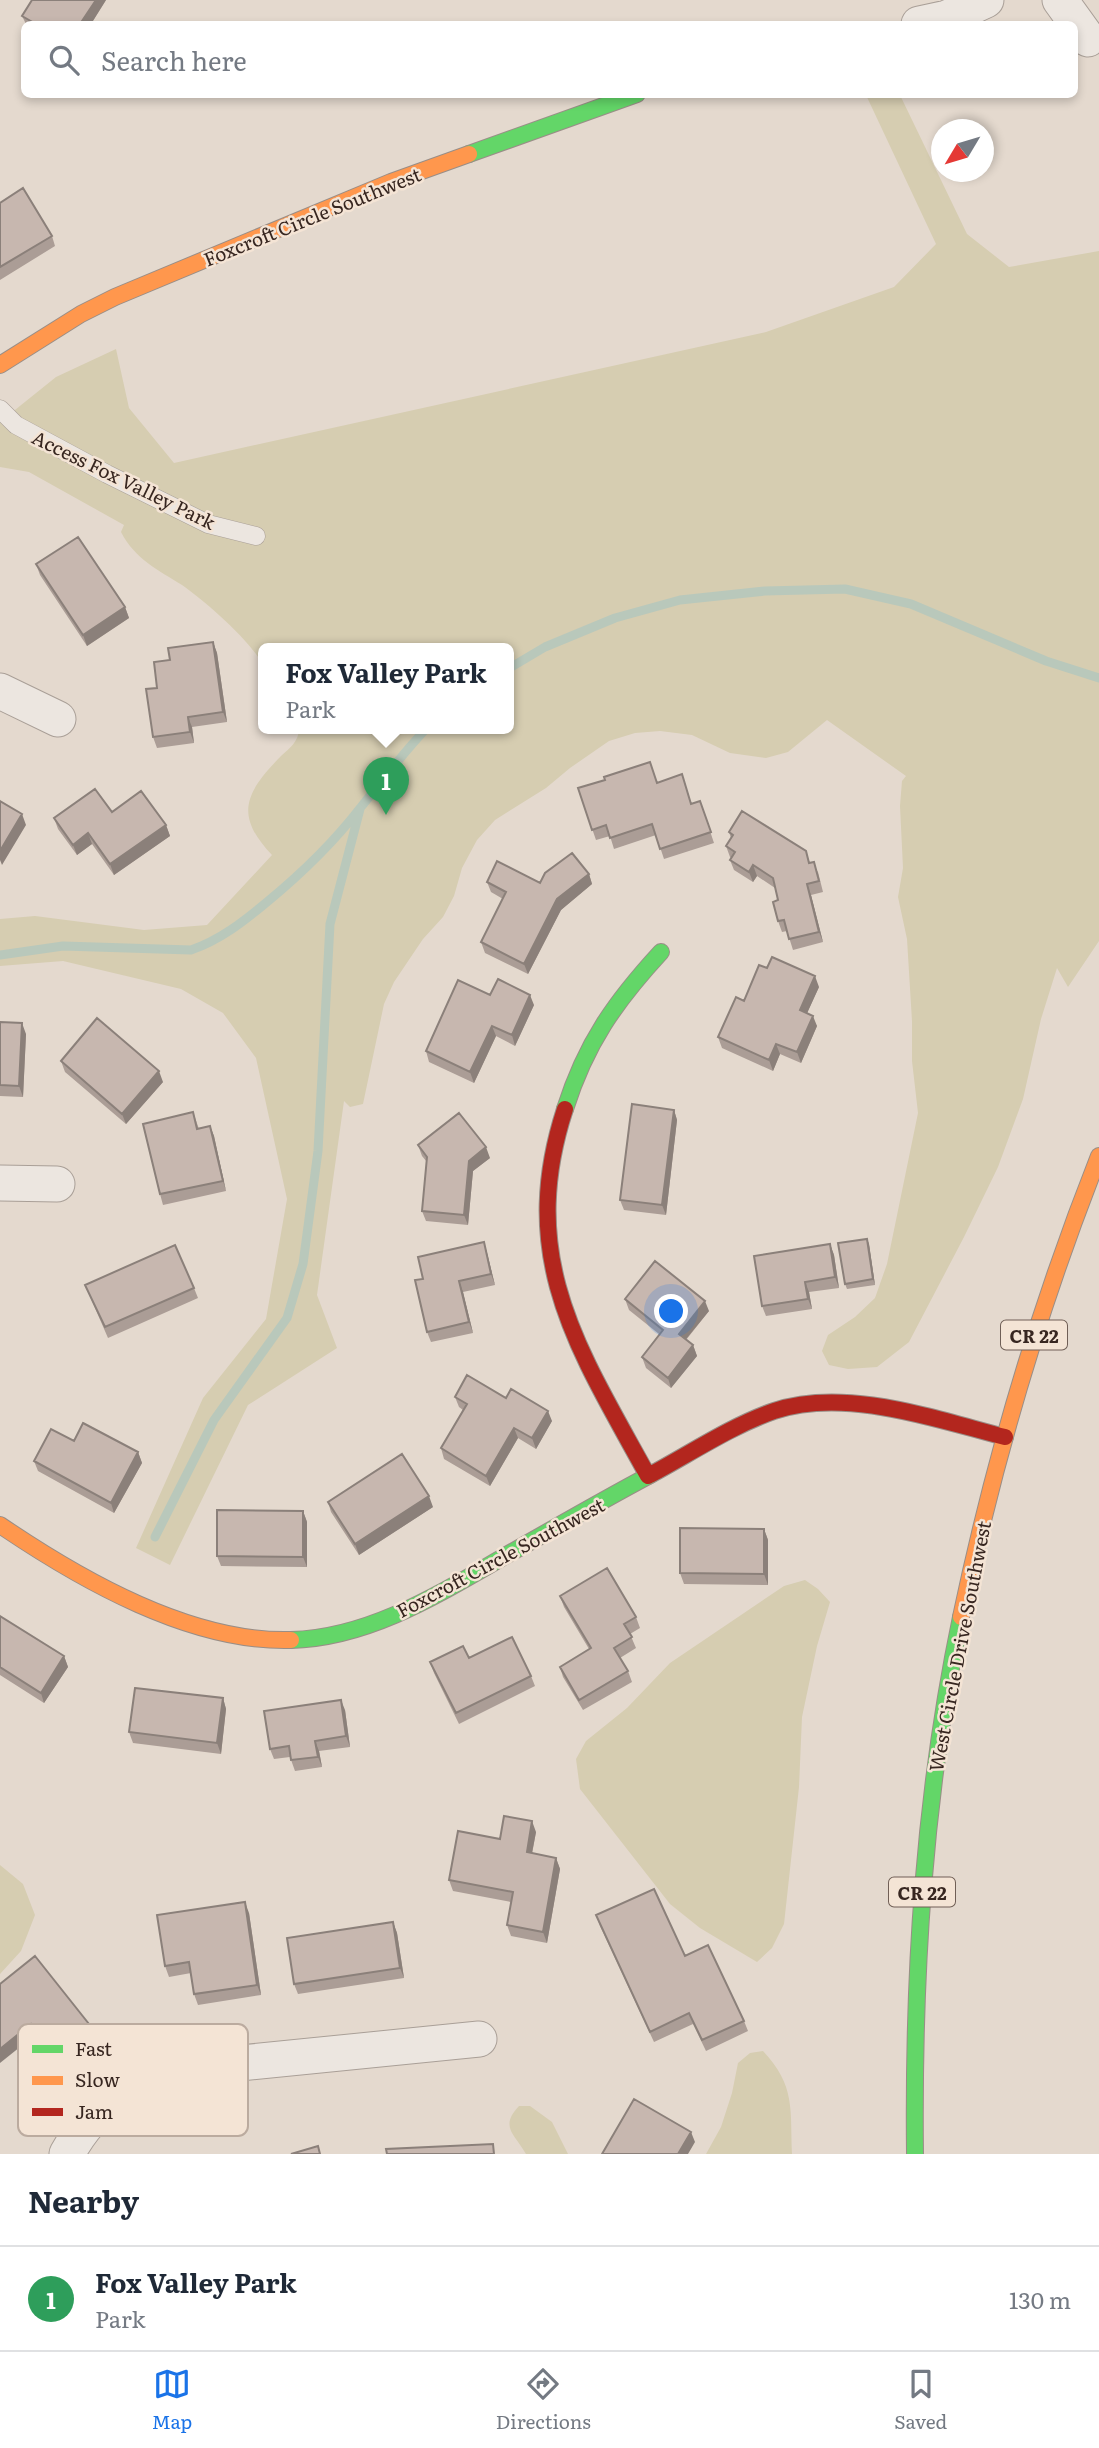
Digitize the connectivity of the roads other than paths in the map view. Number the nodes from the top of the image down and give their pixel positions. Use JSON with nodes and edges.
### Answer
{"nodes":[{"id":1,"x":986,"y":0,"type":"edge"},
{"id":2,"x":1060,"y":0,"type":"edge"},
{"id":3,"x":933,"y":21,"type":"edge"},
{"id":4,"x":1075,"y":21,"type":"edge"},
{"id":5,"x":1078,"y":25,"type":"edge"},
{"id":6,"x":1088,"y":39,"type":"dead end"},
{"id":7,"x":626,"y":98,"type":"edge"},
{"id":8,"x":0,"y":365,"type":"edge"},
{"id":9,"x":0,"y":409,"type":"edge"},
{"id":10,"x":256,"y":536,"type":"dead end"},
{"id":11,"x":0,"y":691,"type":"edge"},
{"id":12,"x":58,"y":719,"type":"dead end"},
{"id":13,"x":661,"y":952,"type":"dead end"},
{"id":14,"x":1099,"y":1156,"type":"edge"},
{"id":15,"x":0,"y":1183,"type":"edge"},
{"id":16,"x":57,"y":1184,"type":"dead end"},
{"id":17,"x":1005,"y":1437,"type":"junction"},
{"id":18,"x":648,"y":1476,"type":"junction"},
{"id":19,"x":0,"y":1525,"type":"edge"},
{"id":20,"x":479,"y":2039,"type":"dead end"},
{"id":21,"x":248,"y":2062,"type":"edge"},
{"id":22,"x":79,"y":2136,"type":"edge"},
{"id":23,"x":67,"y":2154,"type":"edge"},
{"id":24,"x":915,"y":2154,"type":"edge"}],
"edges":[{"from":1,"to":3,"type":"street"},
{"from":2,"to":4,"type":"street"},
{"from":5,"to":6,"type":"street"},
{"from":7,"to":8,"type":"street","name":"Foxcroft Circle Southwest"},
{"from":9,"to":10,"type":"lane","name":"Access Fox Valley Park"},
{"from":11,"to":12,"type":"street"},
{"from":13,"to":18,"type":"street"},
{"from":14,"to":17,"type":"street","name":"West Circle Drive Southwest","number":"CR 22"},
{"from":15,"to":16,"type":"street"},
{"from":17,"to":18,"type":"street","name":"Foxcroft Circle Southwest"},
{"from":17,"to":24,"type":"street","name":"West Circle Drive Southwest","number":"CR 22"},
{"from":18,"to":19,"type":"street","name":"Foxcroft Circle Southwest"},
{"from":20,"to":21,"type":"street"},
{"from":22,"to":23,"type":"street"}]}
